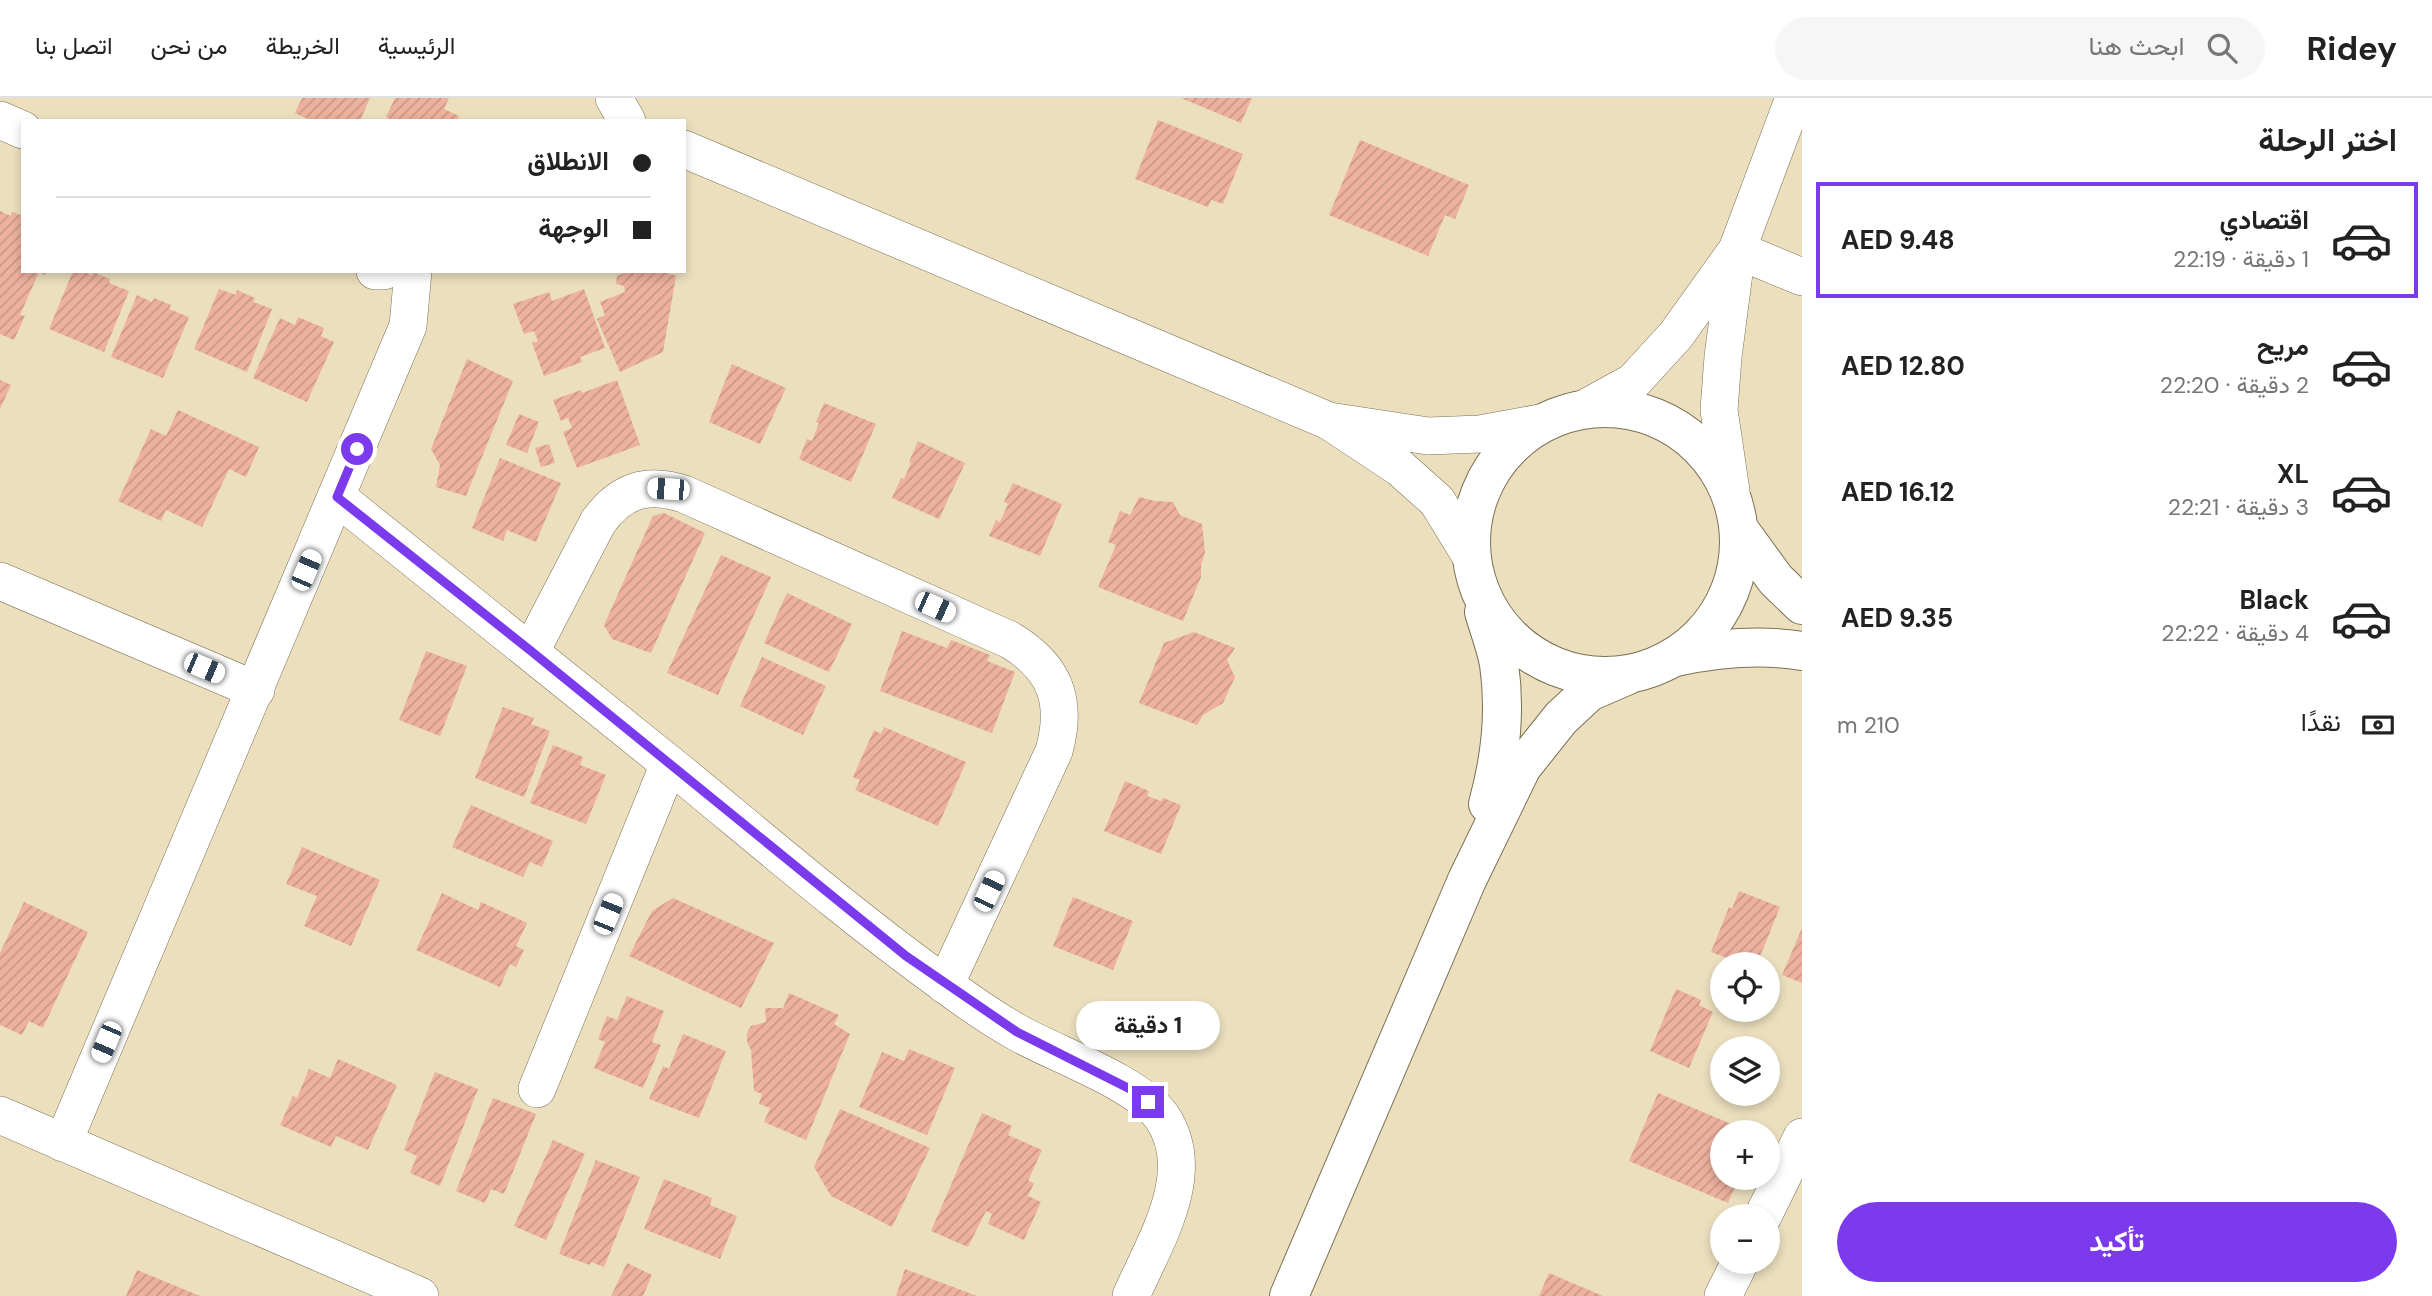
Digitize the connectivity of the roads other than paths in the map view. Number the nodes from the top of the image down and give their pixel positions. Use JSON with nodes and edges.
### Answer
{"nodes":[{"id":1,"x":614,"y":98,"type":"edge"},
{"id":2,"x":1794,"y":98,"type":"edge"},
{"id":3,"x":626,"y":119,"type":"edge"},
{"id":4,"x":0,"y":120,"type":"edge"},
{"id":5,"x":21,"y":129,"type":"edge"},
{"id":6,"x":686,"y":150,"type":"edge"},
{"id":7,"x":1737,"y":250,"type":"junction"},
{"id":8,"x":413,"y":273,"type":"edge"},
{"id":9,"x":1802,"y":277,"type":"edge"},
{"id":10,"x":1584,"y":409,"type":"junction"},
{"id":11,"x":1329,"y":421,"type":"junction"},
{"id":12,"x":1539,"y":423,"type":"junction"},
{"id":13,"x":1731,"y":491,"type":"junction"},
{"id":14,"x":337,"y":497,"type":"junction"},
{"id":15,"x":1741,"y":532,"type":"junction"},
{"id":16,"x":1474,"y":571,"type":"junction"},
{"id":17,"x":0,"y":581,"type":"edge"},
{"id":18,"x":1802,"y":605,"type":"edge"},
{"id":19,"x":531,"y":651,"type":"junction"},
{"id":20,"x":1802,"y":651,"type":"edge"},
{"id":21,"x":1671,"y":658,"type":"junction"},
{"id":22,"x":1632,"y":673,"type":"junction"},
{"id":23,"x":256,"y":690,"type":"junction"},
{"id":24,"x":669,"y":764,"type":"junction"},
{"id":25,"x":1467,"y":880,"type":"junction"},
{"id":26,"x":945,"y":985,"type":"junction"},
{"id":27,"x":537,"y":1089,"type":"dead end"},
{"id":28,"x":0,"y":1115,"type":"edge"},
{"id":29,"x":1802,"y":1136,"type":"edge"},
{"id":30,"x":63,"y":1143,"type":"junction"},
{"id":31,"x":1769,"y":1204,"type":"edge"},
{"id":32,"x":1734,"y":1274,"type":"edge"},
{"id":33,"x":420,"y":1296,"type":"edge"},
{"id":34,"x":1130,"y":1296,"type":"edge"},
{"id":35,"x":1289,"y":1296,"type":"edge"},
{"id":36,"x":1723,"y":1296,"type":"edge"}],
"edges":[{"from":1,"to":3,"type":"street"},
{"from":2,"to":7,"type":"street"},
{"from":4,"to":5,"type":"street"},
{"from":6,"to":11,"type":"street"},
{"from":7,"to":9,"type":"street"},
{"from":7,"to":10,"type":"street"},
{"from":7,"to":13,"type":"street"},
{"from":8,"to":14,"type":"street"},
{"from":10,"to":12,"type":"street"},
{"from":10,"to":13,"type":"street"},
{"from":11,"to":12,"type":"street"},
{"from":11,"to":16,"type":"street"},
{"from":12,"to":16,"type":"street"},
{"from":13,"to":15,"type":"street"},
{"from":14,"to":19,"type":"street"},
{"from":14,"to":23,"type":"street"},
{"from":15,"to":18,"type":"street"},
{"from":15,"to":21,"type":"street"},
{"from":16,"to":22,"type":"street"},
{"from":16,"to":25,"type":"street"},
{"from":17,"to":23,"type":"street"},
{"from":19,"to":24,"type":"street"},
{"from":19,"to":26,"type":"street"},
{"from":20,"to":21,"type":"street"},
{"from":21,"to":22,"type":"street"},
{"from":22,"to":25,"type":"street"},
{"from":23,"to":30,"type":"street"},
{"from":24,"to":26,"type":"street"},
{"from":24,"to":27,"type":"street"},
{"from":25,"to":35,"type":"street"},
{"from":26,"to":34,"type":"street"},
{"from":28,"to":30,"type":"street"},
{"from":29,"to":31,"type":"street"},
{"from":30,"to":33,"type":"street"},
{"from":32,"to":36,"type":"street"}]}
